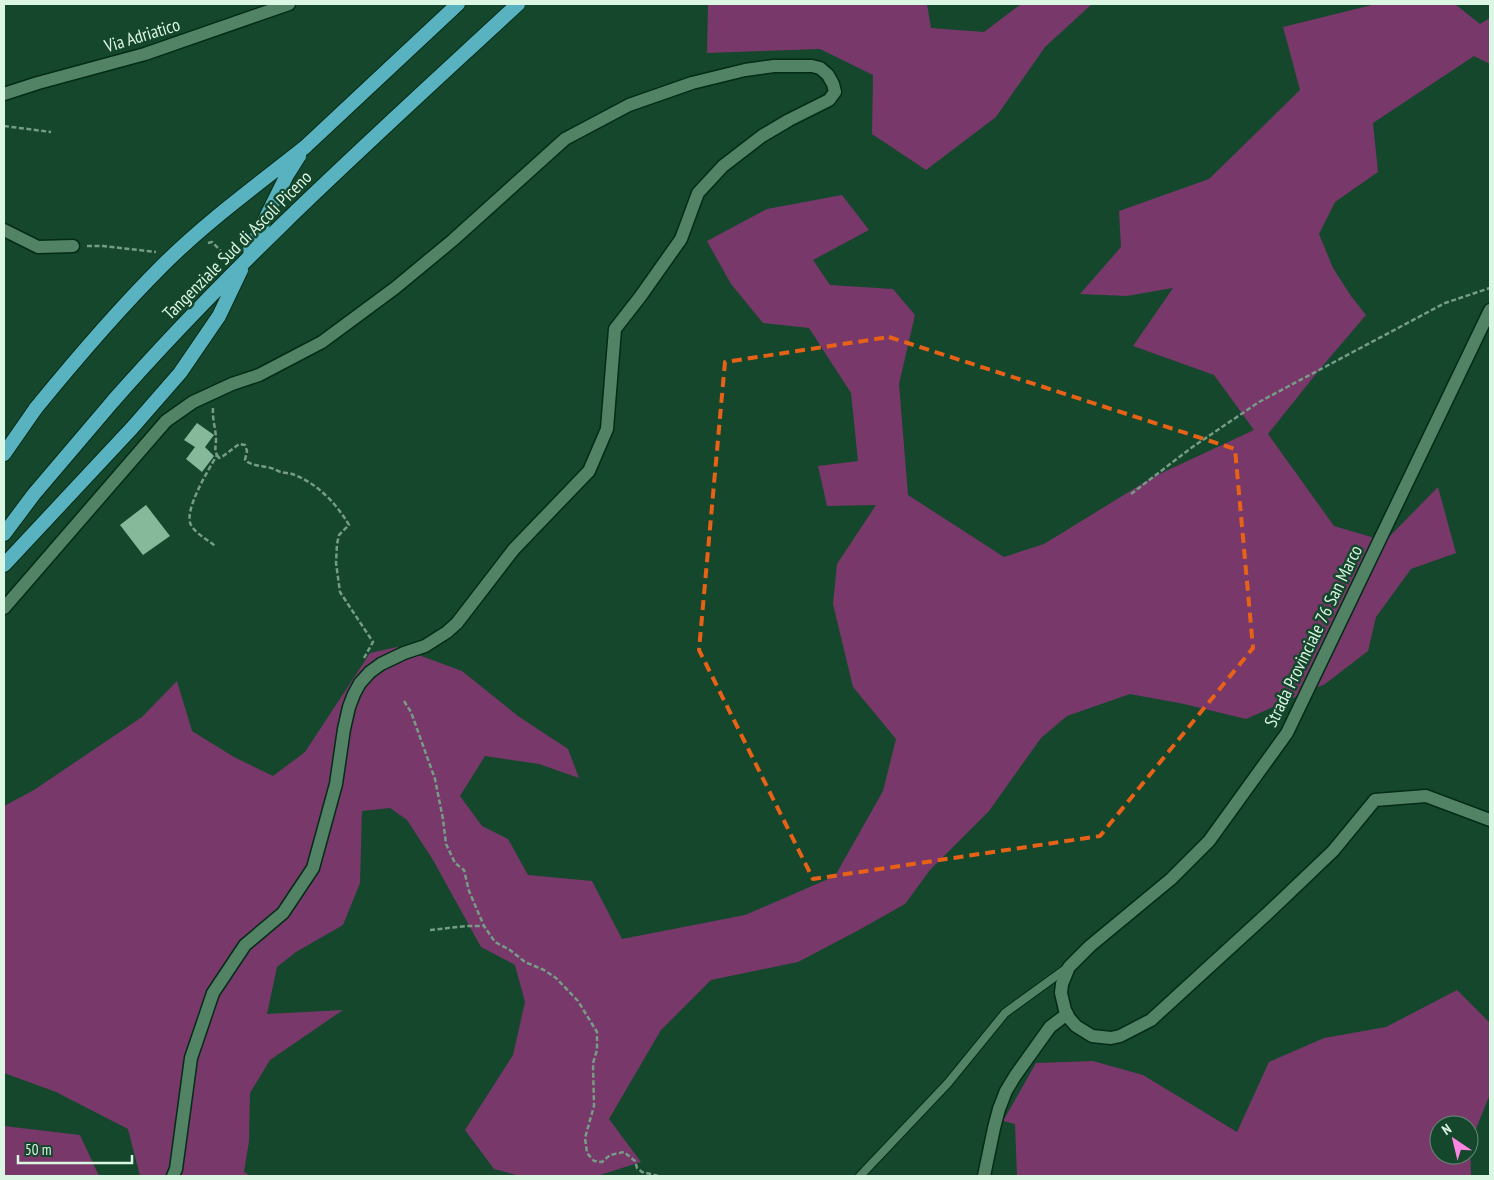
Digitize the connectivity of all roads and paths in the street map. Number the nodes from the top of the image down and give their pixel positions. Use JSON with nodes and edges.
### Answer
{"nodes":[{"id":1,"x":289,"y":4,"type":"edge"},
{"id":2,"x":458,"y":4,"type":"edge"},
{"id":3,"x":518,"y":4,"type":"edge"},
{"id":4,"x":4,"y":94,"type":"edge"},
{"id":5,"x":4,"y":126,"type":"edge"},
{"id":6,"x":51,"y":132,"type":"dead end"},
{"id":7,"x":304,"y":147,"type":"junction"},
{"id":8,"x":4,"y":230,"type":"edge"},
{"id":9,"x":73,"y":246,"type":"dead end"},
{"id":10,"x":1490,"y":288,"type":"edge"},
{"id":11,"x":1490,"y":310,"type":"edge"},
{"id":12,"x":213,"y":405,"type":"dead end"},
{"id":13,"x":4,"y":454,"type":"edge"},
{"id":14,"x":217,"y":456,"type":"junction"},
{"id":15,"x":1131,"y":494,"type":"dead end"},
{"id":16,"x":4,"y":534,"type":"edge"},
{"id":17,"x":215,"y":546,"type":"dead end"},
{"id":18,"x":4,"y":565,"type":"edge"},
{"id":19,"x":4,"y":608,"type":"edge"},
{"id":20,"x":364,"y":659,"type":"dead end"},
{"id":21,"x":404,"y":700,"type":"dead end"},
{"id":22,"x":1490,"y":820,"type":"edge"},
{"id":23,"x":484,"y":926,"type":"junction"},
{"id":24,"x":430,"y":930,"type":"dead end"},
{"id":25,"x":1069,"y":967,"type":"junction"},
{"id":26,"x":1067,"y":1014,"type":"junction"},
{"id":27,"x":173,"y":1176,"type":"edge"},
{"id":28,"x":659,"y":1176,"type":"edge"},
{"id":29,"x":860,"y":1176,"type":"edge"},
{"id":30,"x":984,"y":1176,"type":"edge"}],
"edges":[{"from":1,"to":4,"type":"street","name":"Via Adriatico"},
{"from":2,"to":7,"type":"highway"},
{"from":3,"to":16,"type":"highway","name":"Tangenziale Sud di Ascoli Piceno","bridge":true},
{"from":5,"to":6,"type":"path"},
{"from":7,"to":13,"type":"highway","bridge":true},
{"from":7,"to":18,"type":"highway","bridge":true},
{"from":8,"to":9,"type":"street"},
{"from":10,"to":15,"type":"path"},
{"from":11,"to":25,"type":"street","name":"Strada Provinciale 76 San Marco"},
{"from":12,"to":14,"type":"path"},
{"from":14,"to":17,"type":"path"},
{"from":14,"to":20,"type":"path"},
{"from":19,"to":27,"type":"street"},
{"from":21,"to":23,"type":"path"},
{"from":22,"to":26,"type":"street"},
{"from":23,"to":24,"type":"path"},
{"from":23,"to":28,"type":"path"},
{"from":25,"to":26,"type":"street","name":"Strada Provinciale 76 San Marco"},
{"from":25,"to":29,"type":"lane"},
{"from":26,"to":30,"type":"street"}]}
